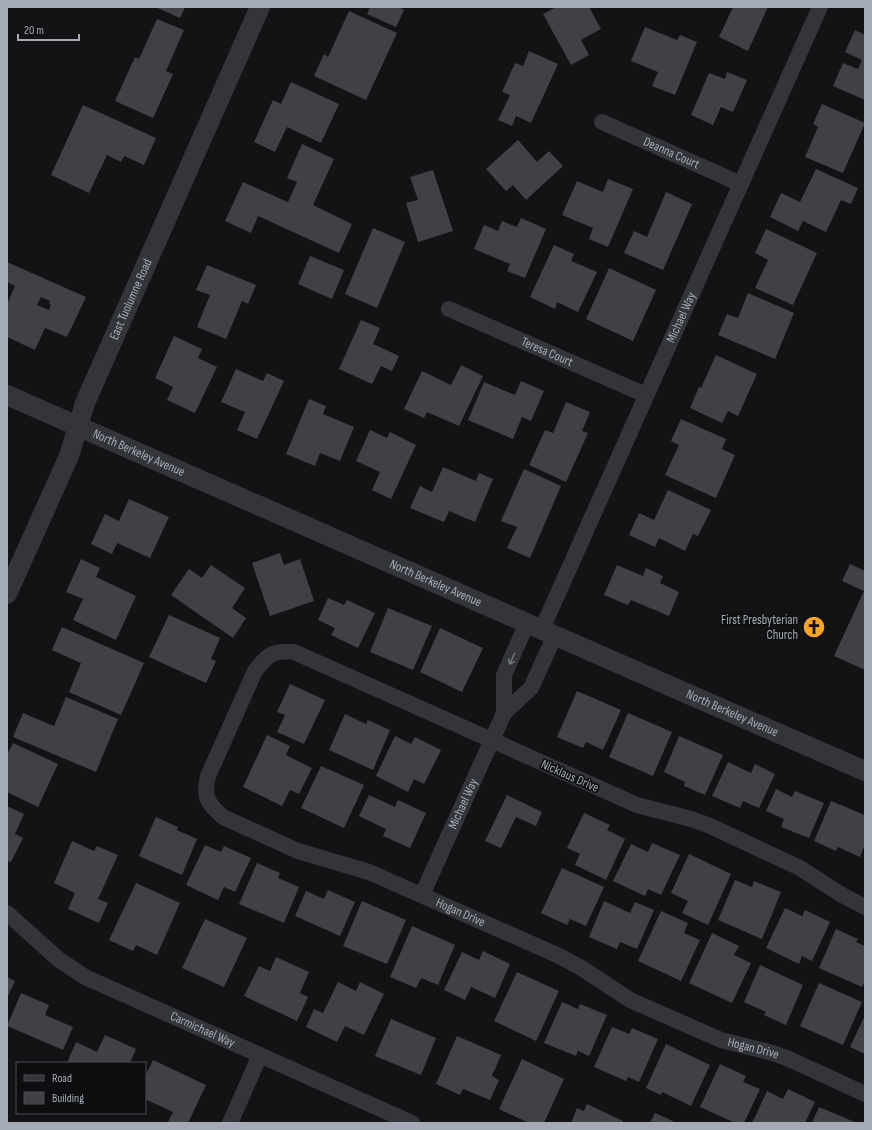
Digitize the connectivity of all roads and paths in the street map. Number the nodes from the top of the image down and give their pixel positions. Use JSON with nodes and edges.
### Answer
{"nodes":[{"id":1,"x":260,"y":7,"type":"edge"},
{"id":2,"x":820,"y":7,"type":"edge"},
{"id":3,"x":602,"y":122,"type":"dead end"},
{"id":4,"x":741,"y":184,"type":"junction"},
{"id":5,"x":449,"y":309,"type":"dead end"},
{"id":6,"x":7,"y":394,"type":"edge"},
{"id":7,"x":646,"y":395,"type":"junction"},
{"id":8,"x":78,"y":426,"type":"junction"},
{"id":9,"x":7,"y":594,"type":"edge"},
{"id":10,"x":542,"y":629,"type":"junction"},
{"id":11,"x":273,"y":653,"type":"joint"},
{"id":12,"x":504,"y":713,"type":"junction"},
{"id":13,"x":492,"y":741,"type":"junction"},
{"id":14,"x":865,"y":771,"type":"edge"},
{"id":15,"x":422,"y":895,"type":"junction"},
{"id":16,"x":865,"y":907,"type":"edge"},
{"id":17,"x":7,"y":913,"type":"edge"},
{"id":18,"x":260,"y":1055,"type":"junction"},
{"id":19,"x":865,"y":1094,"type":"edge"},
{"id":20,"x":230,"y":1123,"type":"edge"},
{"id":21,"x":412,"y":1123,"type":"edge"}],
"edges":[{"from":1,"to":8,"type":"street","name":"East Tuolumne Road"},
{"from":2,"to":4,"type":"street","name":"Michael Way"},
{"from":3,"to":4,"type":"street","name":"Deanna Court"},
{"from":4,"to":7,"type":"street","name":"Michael Way"},
{"from":5,"to":7,"type":"street","name":"Teresa Court"},
{"from":6,"to":8,"type":"street","name":"North Berkeley Avenue"},
{"from":7,"to":10,"type":"street","name":"Michael Way"},
{"from":8,"to":9,"type":"street","name":"East Tuolumne Road"},
{"from":8,"to":10,"type":"street","name":"North Berkeley Avenue"},
{"from":10,"to":12,"type":"street","name":"Michael Way"},
{"from":10,"to":12,"type":"street","name":"Michael Way","one_way":true},
{"from":10,"to":14,"type":"street","name":"North Berkeley Avenue"},
{"from":11,"to":13,"type":"street","name":"Nicklaus Drive"},
{"from":11,"to":15,"type":"street","name":"Hogan Drive"},
{"from":12,"to":13,"type":"street","name":"Michael Way"},
{"from":13,"to":15,"type":"street","name":"Michael Way"},
{"from":13,"to":16,"type":"street","name":"Nicklaus Drive"},
{"from":15,"to":19,"type":"street","name":"Hogan Drive"},
{"from":17,"to":18,"type":"street","name":"Carmichael Way"},
{"from":18,"to":20,"type":"street"},
{"from":18,"to":21,"type":"street","name":"Carmichael Way"}]}
